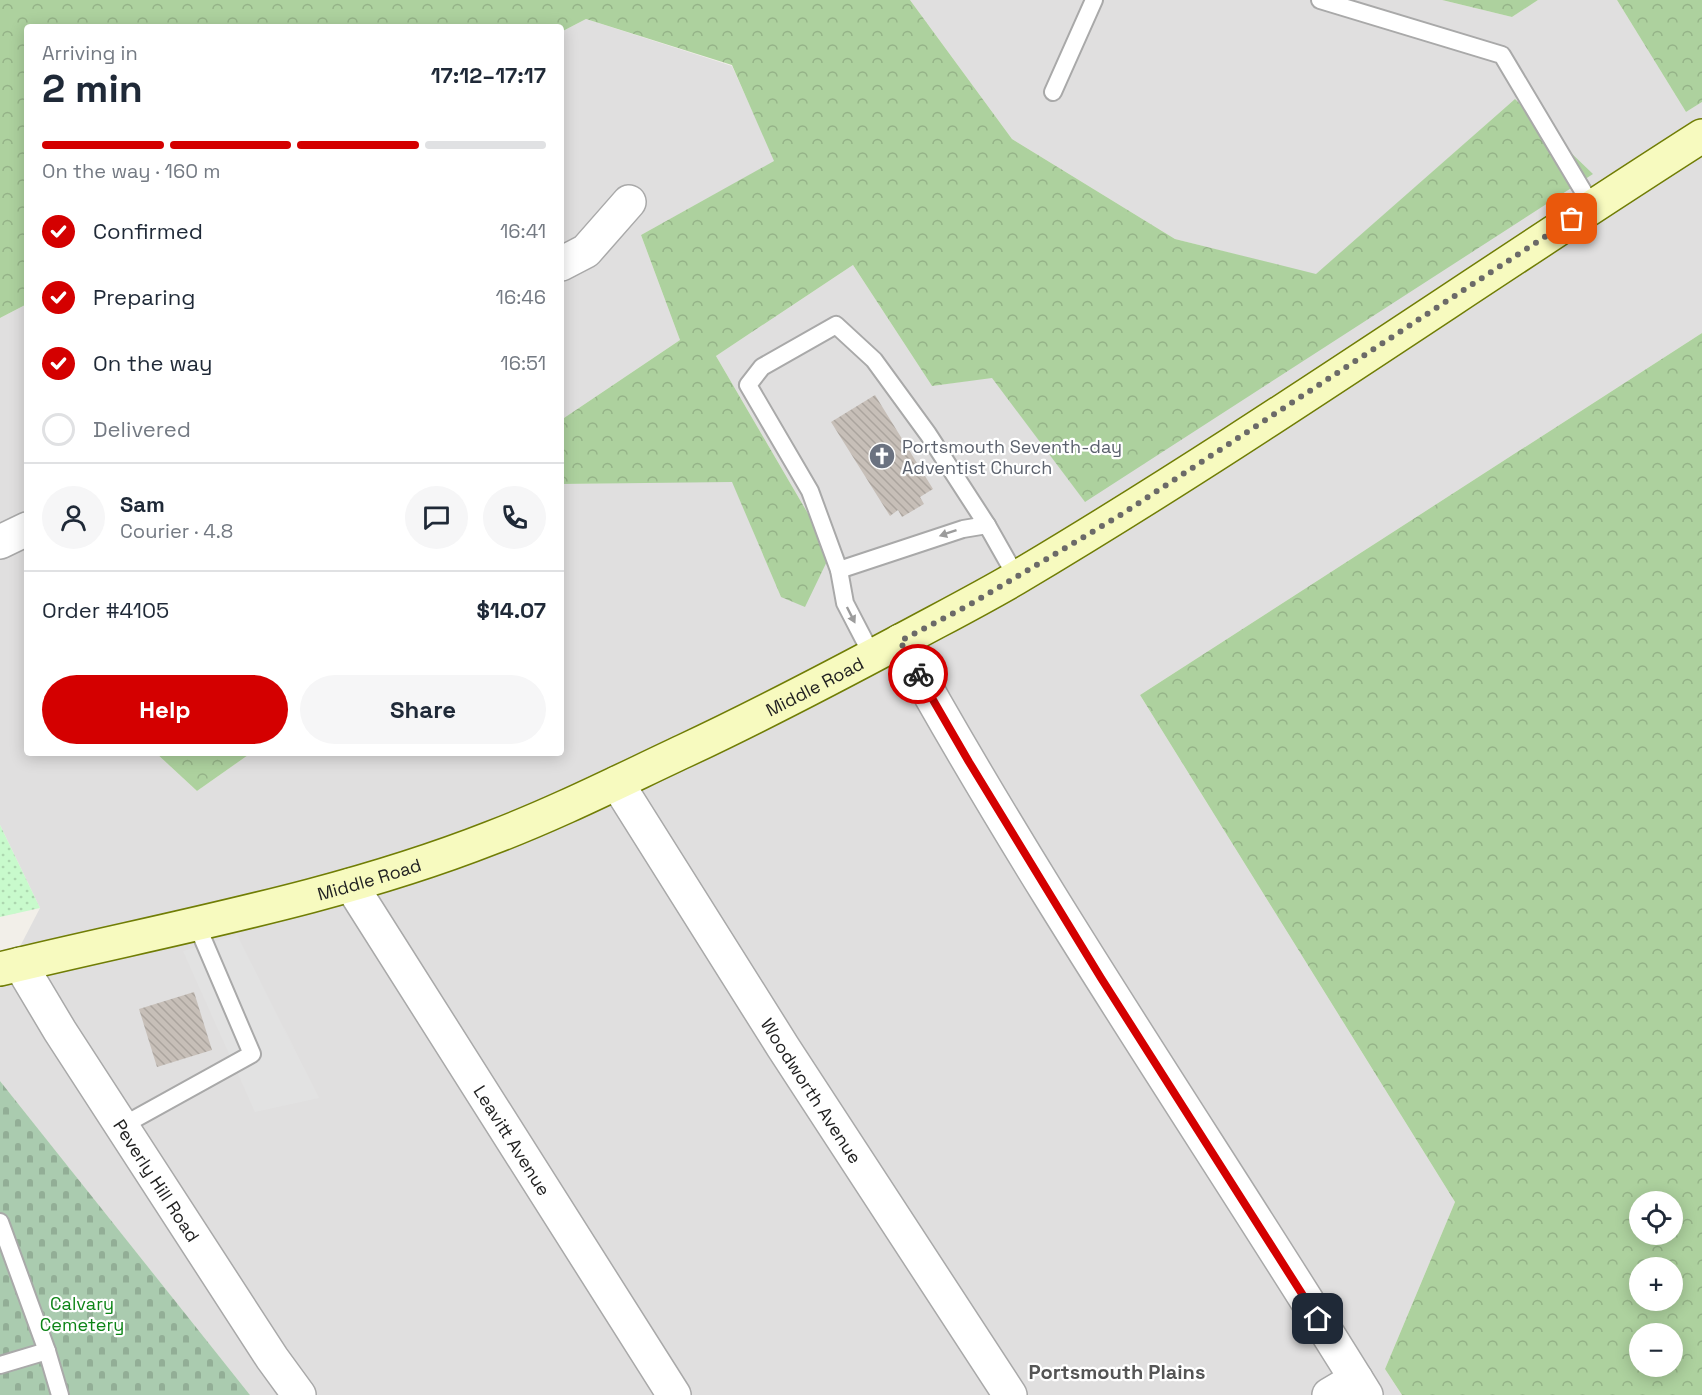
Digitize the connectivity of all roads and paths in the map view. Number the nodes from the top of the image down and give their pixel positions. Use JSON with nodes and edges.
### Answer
{"nodes":[{"id":1,"x":1094,"y":0,"type":"edge"},
{"id":2,"x":1320,"y":0,"type":"edge"},
{"id":3,"x":1053,"y":92,"type":"dead end"},
{"id":4,"x":1702,"y":136,"type":"edge"},
{"id":5,"x":628,"y":202,"type":"dead end"},
{"id":6,"x":1592,"y":206,"type":"junction"},
{"id":7,"x":564,"y":262,"type":"edge"},
{"id":8,"x":987,"y":525,"type":"junction"},
{"id":9,"x":24,"y":530,"type":"edge"},
{"id":10,"x":0,"y":542,"type":"edge"},
{"id":11,"x":839,"y":570,"type":"junction"},
{"id":12,"x":1017,"y":578,"type":"junction"},
{"id":13,"x":886,"y":649,"type":"junction"},
{"id":14,"x":617,"y":783,"type":"junction"},
{"id":15,"x":351,"y":885,"type":"junction"},
{"id":16,"x":196,"y":923,"type":"junction"},
{"id":17,"x":10,"y":967,"type":"edge"},
{"id":18,"x":122,"y":1126,"type":"junction"},
{"id":19,"x":0,"y":1222,"type":"edge"},
{"id":20,"x":46,"y":1351,"type":"junction"},
{"id":21,"x":0,"y":1365,"type":"edge"},
{"id":22,"x":1350,"y":1390,"type":"edge"},
{"id":23,"x":60,"y":1395,"type":"edge"},
{"id":24,"x":298,"y":1395,"type":"edge"},
{"id":25,"x":674,"y":1395,"type":"edge"},
{"id":26,"x":1010,"y":1395,"type":"edge"}],
"edges":[{"from":1,"to":3,"type":"lane"},
{"from":2,"to":6,"type":"lane"},
{"from":4,"to":6,"type":"main road","name":"Middle Road"},
{"from":5,"to":7,"type":"street"},
{"from":6,"to":12,"type":"main road","name":"Middle Road"},
{"from":8,"to":11,"type":"lane","one_way":true},
{"from":8,"to":11,"type":"lane"},
{"from":8,"to":12,"type":"lane"},
{"from":9,"to":10,"type":"street"},
{"from":11,"to":13,"type":"lane","one_way":true},
{"from":12,"to":13,"type":"main road","name":"Middle Road"},
{"from":13,"to":14,"type":"main road","name":"Middle Road"},
{"from":13,"to":22,"type":"street"},
{"from":14,"to":15,"type":"main road","name":"Middle Road"},
{"from":14,"to":26,"type":"street","name":"Woodworth Avenue"},
{"from":15,"to":16,"type":"main road","name":"Middle Road"},
{"from":15,"to":25,"type":"street","name":"Leavitt Avenue"},
{"from":16,"to":17,"type":"main road","name":"Middle Road"},
{"from":16,"to":18,"type":"lane"},
{"from":17,"to":18,"type":"street","name":"Peverly Hill Road"},
{"from":18,"to":24,"type":"street","name":"Peverly Hill Road"},
{"from":19,"to":20,"type":"lane"},
{"from":20,"to":21,"type":"lane"},
{"from":20,"to":23,"type":"lane"}]}
